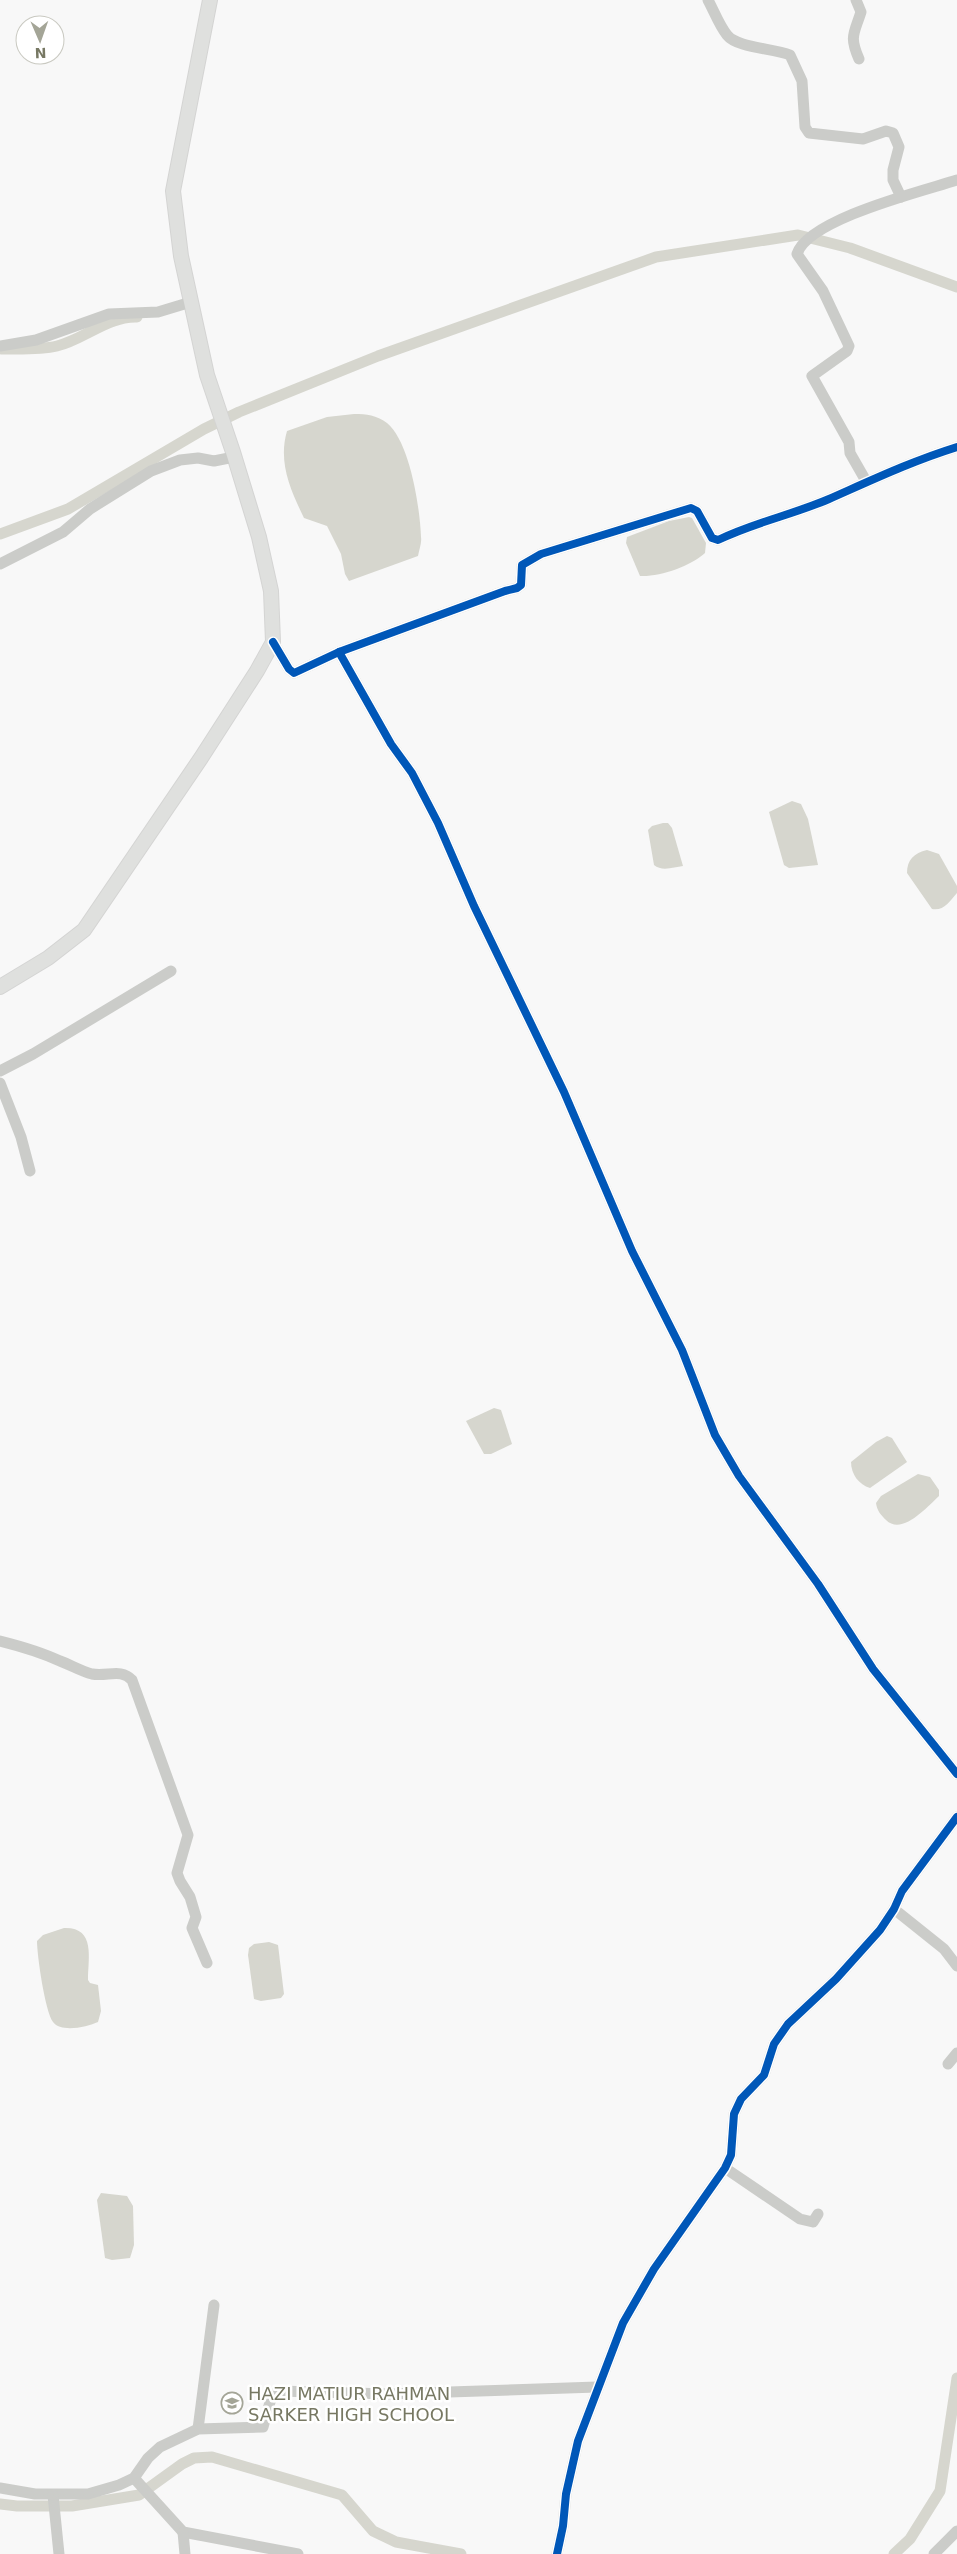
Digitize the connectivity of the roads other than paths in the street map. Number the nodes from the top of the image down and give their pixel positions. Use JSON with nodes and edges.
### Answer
{"nodes":[{"id":1,"x":210,"y":0,"type":"edge"},
{"id":2,"x":708,"y":0,"type":"edge"},
{"id":3,"x":856,"y":0,"type":"edge"},
{"id":4,"x":859,"y":59,"type":"dead end"},
{"id":5,"x":957,"y":180,"type":"edge"},
{"id":6,"x":900,"y":197,"type":"junction"},
{"id":7,"x":191,"y":302,"type":"junction"},
{"id":8,"x":0,"y":346,"type":"edge"},
{"id":9,"x":957,"y":447,"type":"edge"},
{"id":10,"x":234,"y":453,"type":"junction"},
{"id":11,"x":866,"y":481,"type":"junction"},
{"id":12,"x":0,"y":564,"type":"edge"},
{"id":13,"x":272,"y":642,"type":"junction"},
{"id":14,"x":339,"y":652,"type":"junction"},
{"id":15,"x":171,"y":971,"type":"dead end"},
{"id":16,"x":0,"y":987,"type":"edge"},
{"id":17,"x":0,"y":1071,"type":"edge"},
{"id":18,"x":0,"y":1083,"type":"edge"},
{"id":19,"x":30,"y":1171,"type":"dead end"},
{"id":20,"x":0,"y":1641,"type":"edge"},
{"id":21,"x":957,"y":1774,"type":"edge"},
{"id":22,"x":957,"y":1817,"type":"edge"},
{"id":23,"x":894,"y":1909,"type":"junction"},
{"id":24,"x":207,"y":1963,"type":"dead end"},
{"id":25,"x":957,"y":1966,"type":"edge"},
{"id":26,"x":957,"y":2053,"type":"edge"},
{"id":27,"x":948,"y":2064,"type":"dead end"},
{"id":28,"x":725,"y":2168,"type":"junction"},
{"id":29,"x":818,"y":2214,"type":"dead end"},
{"id":30,"x":214,"y":2305,"type":"dead end"},
{"id":31,"x":597,"y":2387,"type":"junction"},
{"id":32,"x":198,"y":2429,"type":"junction"},
{"id":33,"x":138,"y":2482,"type":"junction"},
{"id":34,"x":0,"y":2488,"type":"edge"},
{"id":35,"x":53,"y":2496,"type":"junction"},
{"id":36,"x":183,"y":2532,"type":"junction"},
{"id":37,"x":957,"y":2532,"type":"edge"},
{"id":38,"x":59,"y":2554,"type":"edge"},
{"id":39,"x":185,"y":2554,"type":"edge"},
{"id":40,"x":298,"y":2554,"type":"edge"},
{"id":41,"x":556,"y":2554,"type":"edge"},
{"id":42,"x":934,"y":2554,"type":"edge"}],
"edges":[{"from":1,"to":7,"type":"main road"},
{"from":2,"to":6,"type":"street"},
{"from":3,"to":4,"type":"street"},
{"from":5,"to":6,"type":"street"},
{"from":6,"to":11,"type":"street"},
{"from":7,"to":8,"type":"street"},
{"from":7,"to":10,"type":"main road"},
{"from":9,"to":11,"type":"street"},
{"from":10,"to":12,"type":"street"},
{"from":10,"to":13,"type":"main road"},
{"from":11,"to":14,"type":"street"},
{"from":13,"to":14,"type":"street"},
{"from":13,"to":16,"type":"main road"},
{"from":14,"to":21,"type":"street"},
{"from":15,"to":17,"type":"street"},
{"from":18,"to":19,"type":"street"},
{"from":20,"to":24,"type":"street"},
{"from":22,"to":23,"type":"street"},
{"from":23,"to":25,"type":"street"},
{"from":23,"to":28,"type":"street"},
{"from":26,"to":27,"type":"street"},
{"from":28,"to":29,"type":"street"},
{"from":28,"to":31,"type":"street"},
{"from":30,"to":32,"type":"street"},
{"from":31,"to":32,"type":"street"},
{"from":31,"to":41,"type":"street"},
{"from":32,"to":33,"type":"street"},
{"from":33,"to":35,"type":"street"},
{"from":33,"to":36,"type":"street"},
{"from":34,"to":35,"type":"street"},
{"from":35,"to":38,"type":"street"},
{"from":36,"to":39,"type":"street"},
{"from":36,"to":40,"type":"street"},
{"from":37,"to":42,"type":"street"}]}
